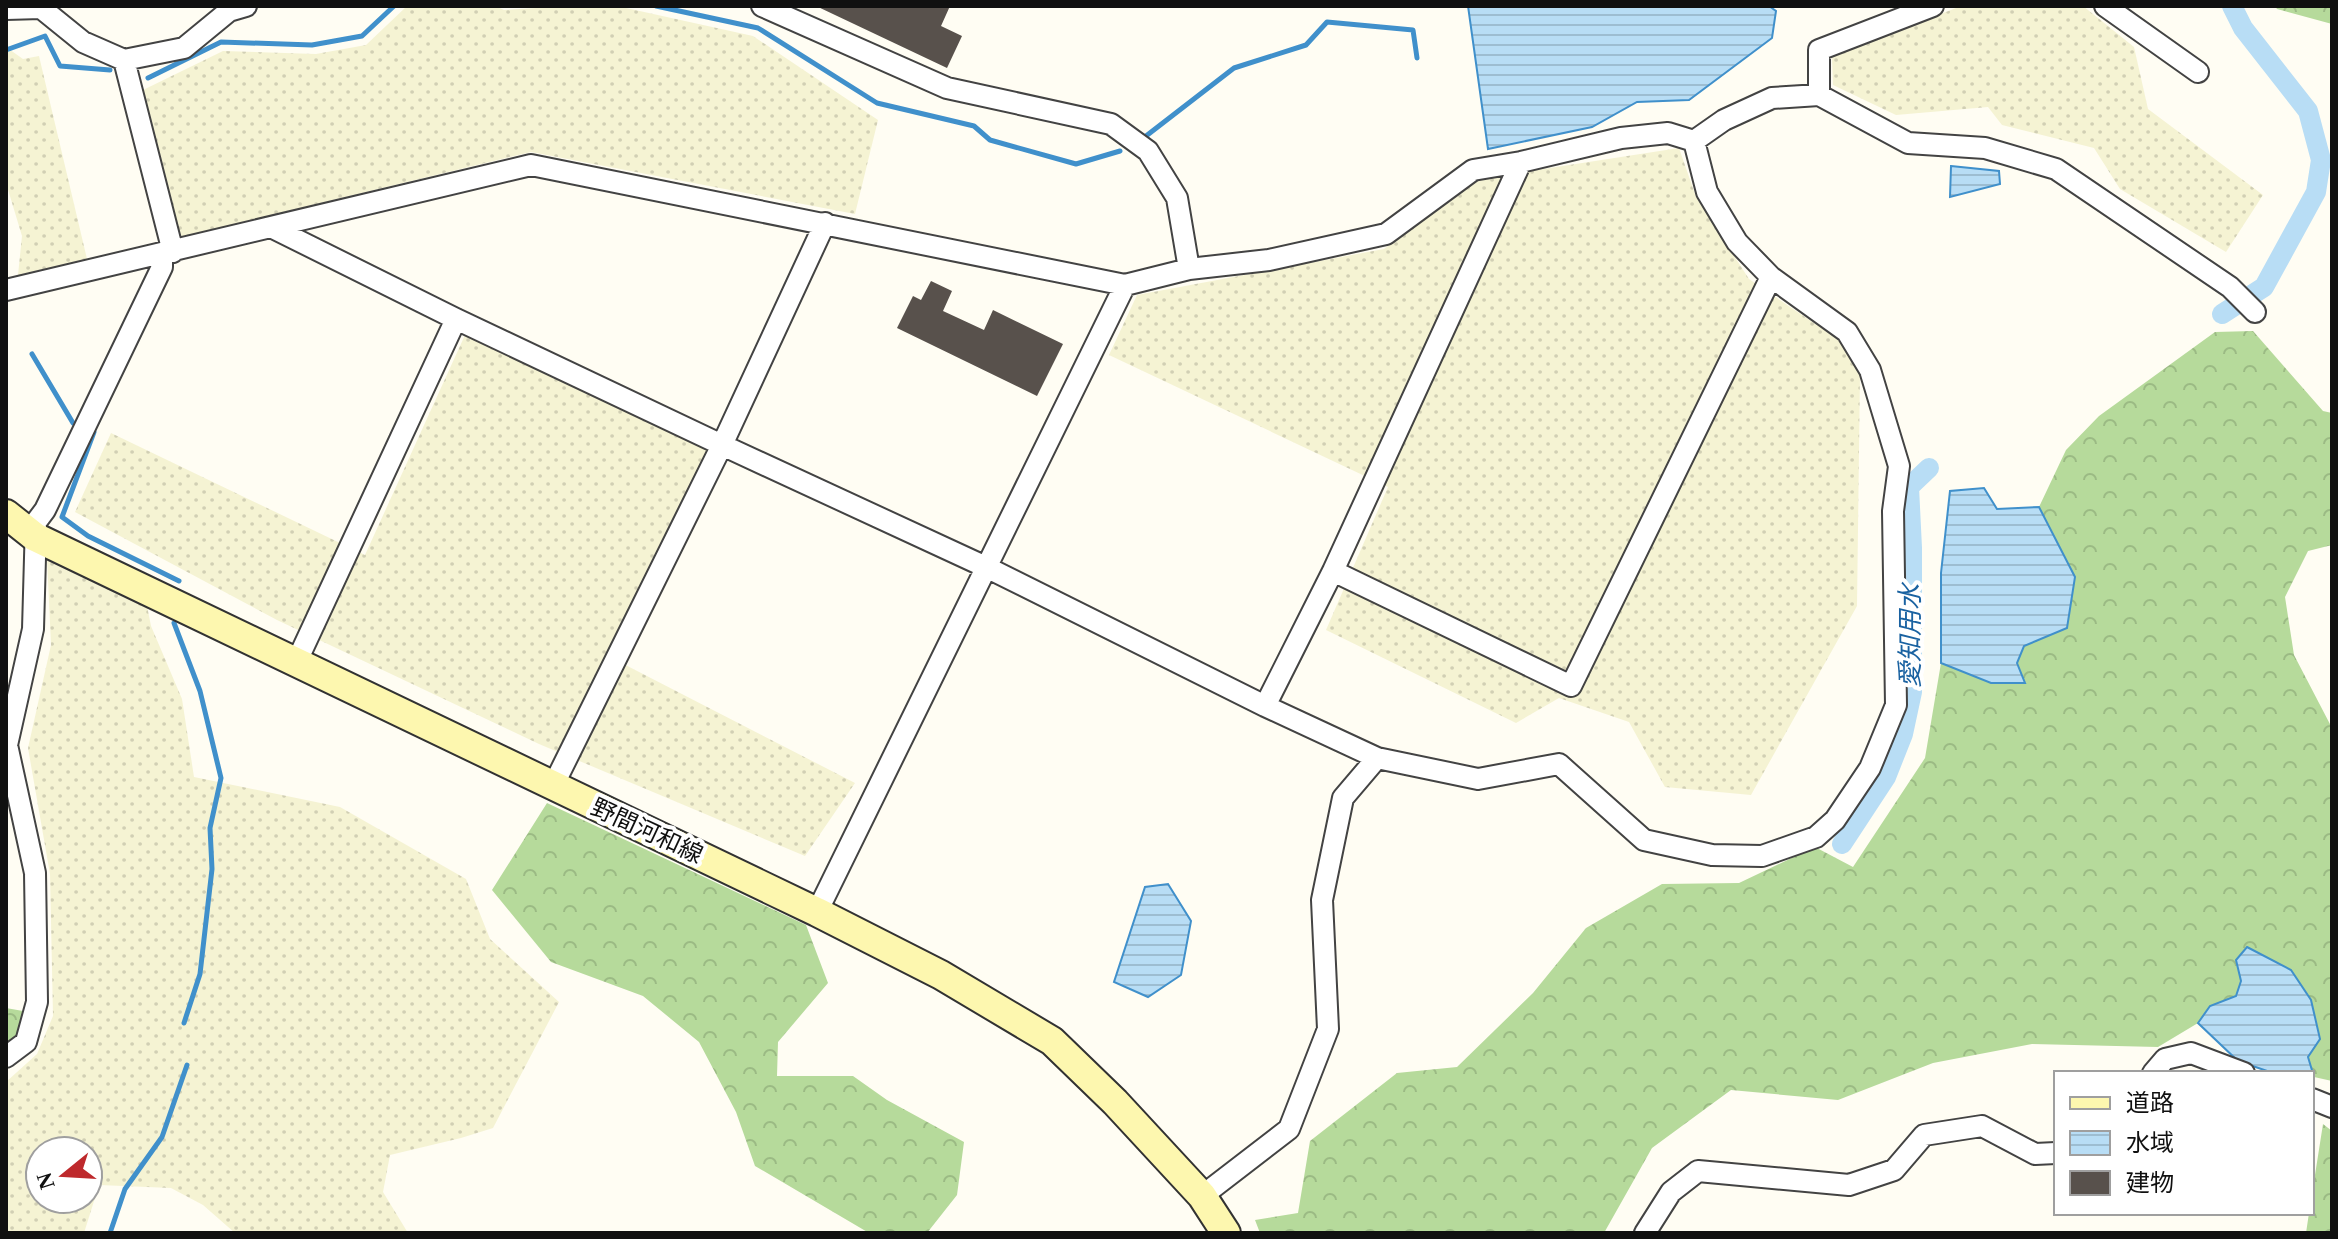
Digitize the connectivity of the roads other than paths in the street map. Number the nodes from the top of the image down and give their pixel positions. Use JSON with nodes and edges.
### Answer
{"nodes":[{"id":1,"x":246,"y":6,"type":"edge"},
{"id":2,"x":762,"y":6,"type":"edge"},
{"id":3,"x":1933,"y":6,"type":"edge"},
{"id":4,"x":2105,"y":6,"type":"edge"},
{"id":5,"x":6,"y":9,"type":"edge"},
{"id":6,"x":124,"y":60,"type":"junction"},
{"id":7,"x":2198,"y":72,"type":"dead end"},
{"id":8,"x":1819,"y":95,"type":"junction"},
{"id":9,"x":1694,"y":141,"type":"junction"},
{"id":10,"x":1521,"y":162,"type":"junction"},
{"id":11,"x":825,"y":223,"type":"junction"},
{"id":12,"x":273,"y":228,"type":"junction"},
{"id":13,"x":168,"y":252,"type":"junction"},
{"id":14,"x":1189,"y":269,"type":"junction"},
{"id":15,"x":1771,"y":277,"type":"junction"},
{"id":16,"x":1125,"y":285,"type":"junction"},
{"id":17,"x":6,"y":290,"type":"edge"},
{"id":18,"x":2255,"y":312,"type":"dead end"},
{"id":19,"x":456,"y":319,"type":"junction"},
{"id":20,"x":722,"y":445,"type":"junction"},
{"id":21,"x":6,"y":514,"type":"edge"},
{"id":22,"x":35,"y":537,"type":"junction"},
{"id":23,"x":988,"y":568,"type":"junction"},
{"id":24,"x":1333,"y":571,"type":"junction"},
{"id":25,"x":296,"y":663,"type":"junction"},
{"id":26,"x":1265,"y":706,"type":"junction"},
{"id":27,"x":1377,"y":758,"type":"junction"},
{"id":28,"x":553,"y":786,"type":"junction"},
{"id":29,"x":817,"y":912,"type":"junction"},
{"id":30,"x":6,"y":1057,"type":"edge"},
{"id":31,"x":2155,"y":1071,"type":"edge"},
{"id":32,"x":2239,"y":1071,"type":"edge"},
{"id":33,"x":2054,"y":1153,"type":"edge"},
{"id":34,"x":1202,"y":1196,"type":"junction"},
{"id":35,"x":1226,"y":1233,"type":"edge"},
{"id":36,"x":1645,"y":1233,"type":"edge"}],
"edges":[{"from":1,"to":6,"type":"street"},
{"from":2,"to":14,"type":"street"},
{"from":3,"to":8,"type":"street"},
{"from":4,"to":7,"type":"street"},
{"from":5,"to":6,"type":"street"},
{"from":6,"to":13,"type":"street"},
{"from":8,"to":9,"type":"street"},
{"from":8,"to":18,"type":"street"},
{"from":9,"to":10,"type":"street"},
{"from":9,"to":15,"type":"street"},
{"from":10,"to":14,"type":"street"},
{"from":10,"to":24,"type":"street"},
{"from":11,"to":12,"type":"street"},
{"from":11,"to":16,"type":"street"},
{"from":11,"to":20,"type":"street"},
{"from":12,"to":13,"type":"street"},
{"from":12,"to":19,"type":"street"},
{"from":13,"to":17,"type":"street"},
{"from":13,"to":22,"type":"street"},
{"from":14,"to":16,"type":"street"},
{"from":15,"to":24,"type":"street"},
{"from":15,"to":27,"type":"street"},
{"from":16,"to":23,"type":"street"},
{"from":19,"to":20,"type":"street"},
{"from":19,"to":25,"type":"street"},
{"from":20,"to":23,"type":"street"},
{"from":20,"to":28,"type":"street"},
{"from":21,"to":22,"type":"main road","name":"野間河和線"},
{"from":22,"to":25,"type":"main road","name":"野間河和線"},
{"from":22,"to":30,"type":"street"},
{"from":23,"to":26,"type":"street"},
{"from":23,"to":29,"type":"street"},
{"from":24,"to":26,"type":"street"},
{"from":25,"to":28,"type":"main road","name":"野間河和線"},
{"from":26,"to":27,"type":"street"},
{"from":27,"to":34,"type":"street"},
{"from":28,"to":29,"type":"main road","name":"野間河和線"},
{"from":29,"to":34,"type":"main road","name":"野間河和線"},
{"from":31,"to":32,"type":"street"},
{"from":33,"to":36,"type":"street"},
{"from":34,"to":35,"type":"main road","name":"野間河和線"}]}
